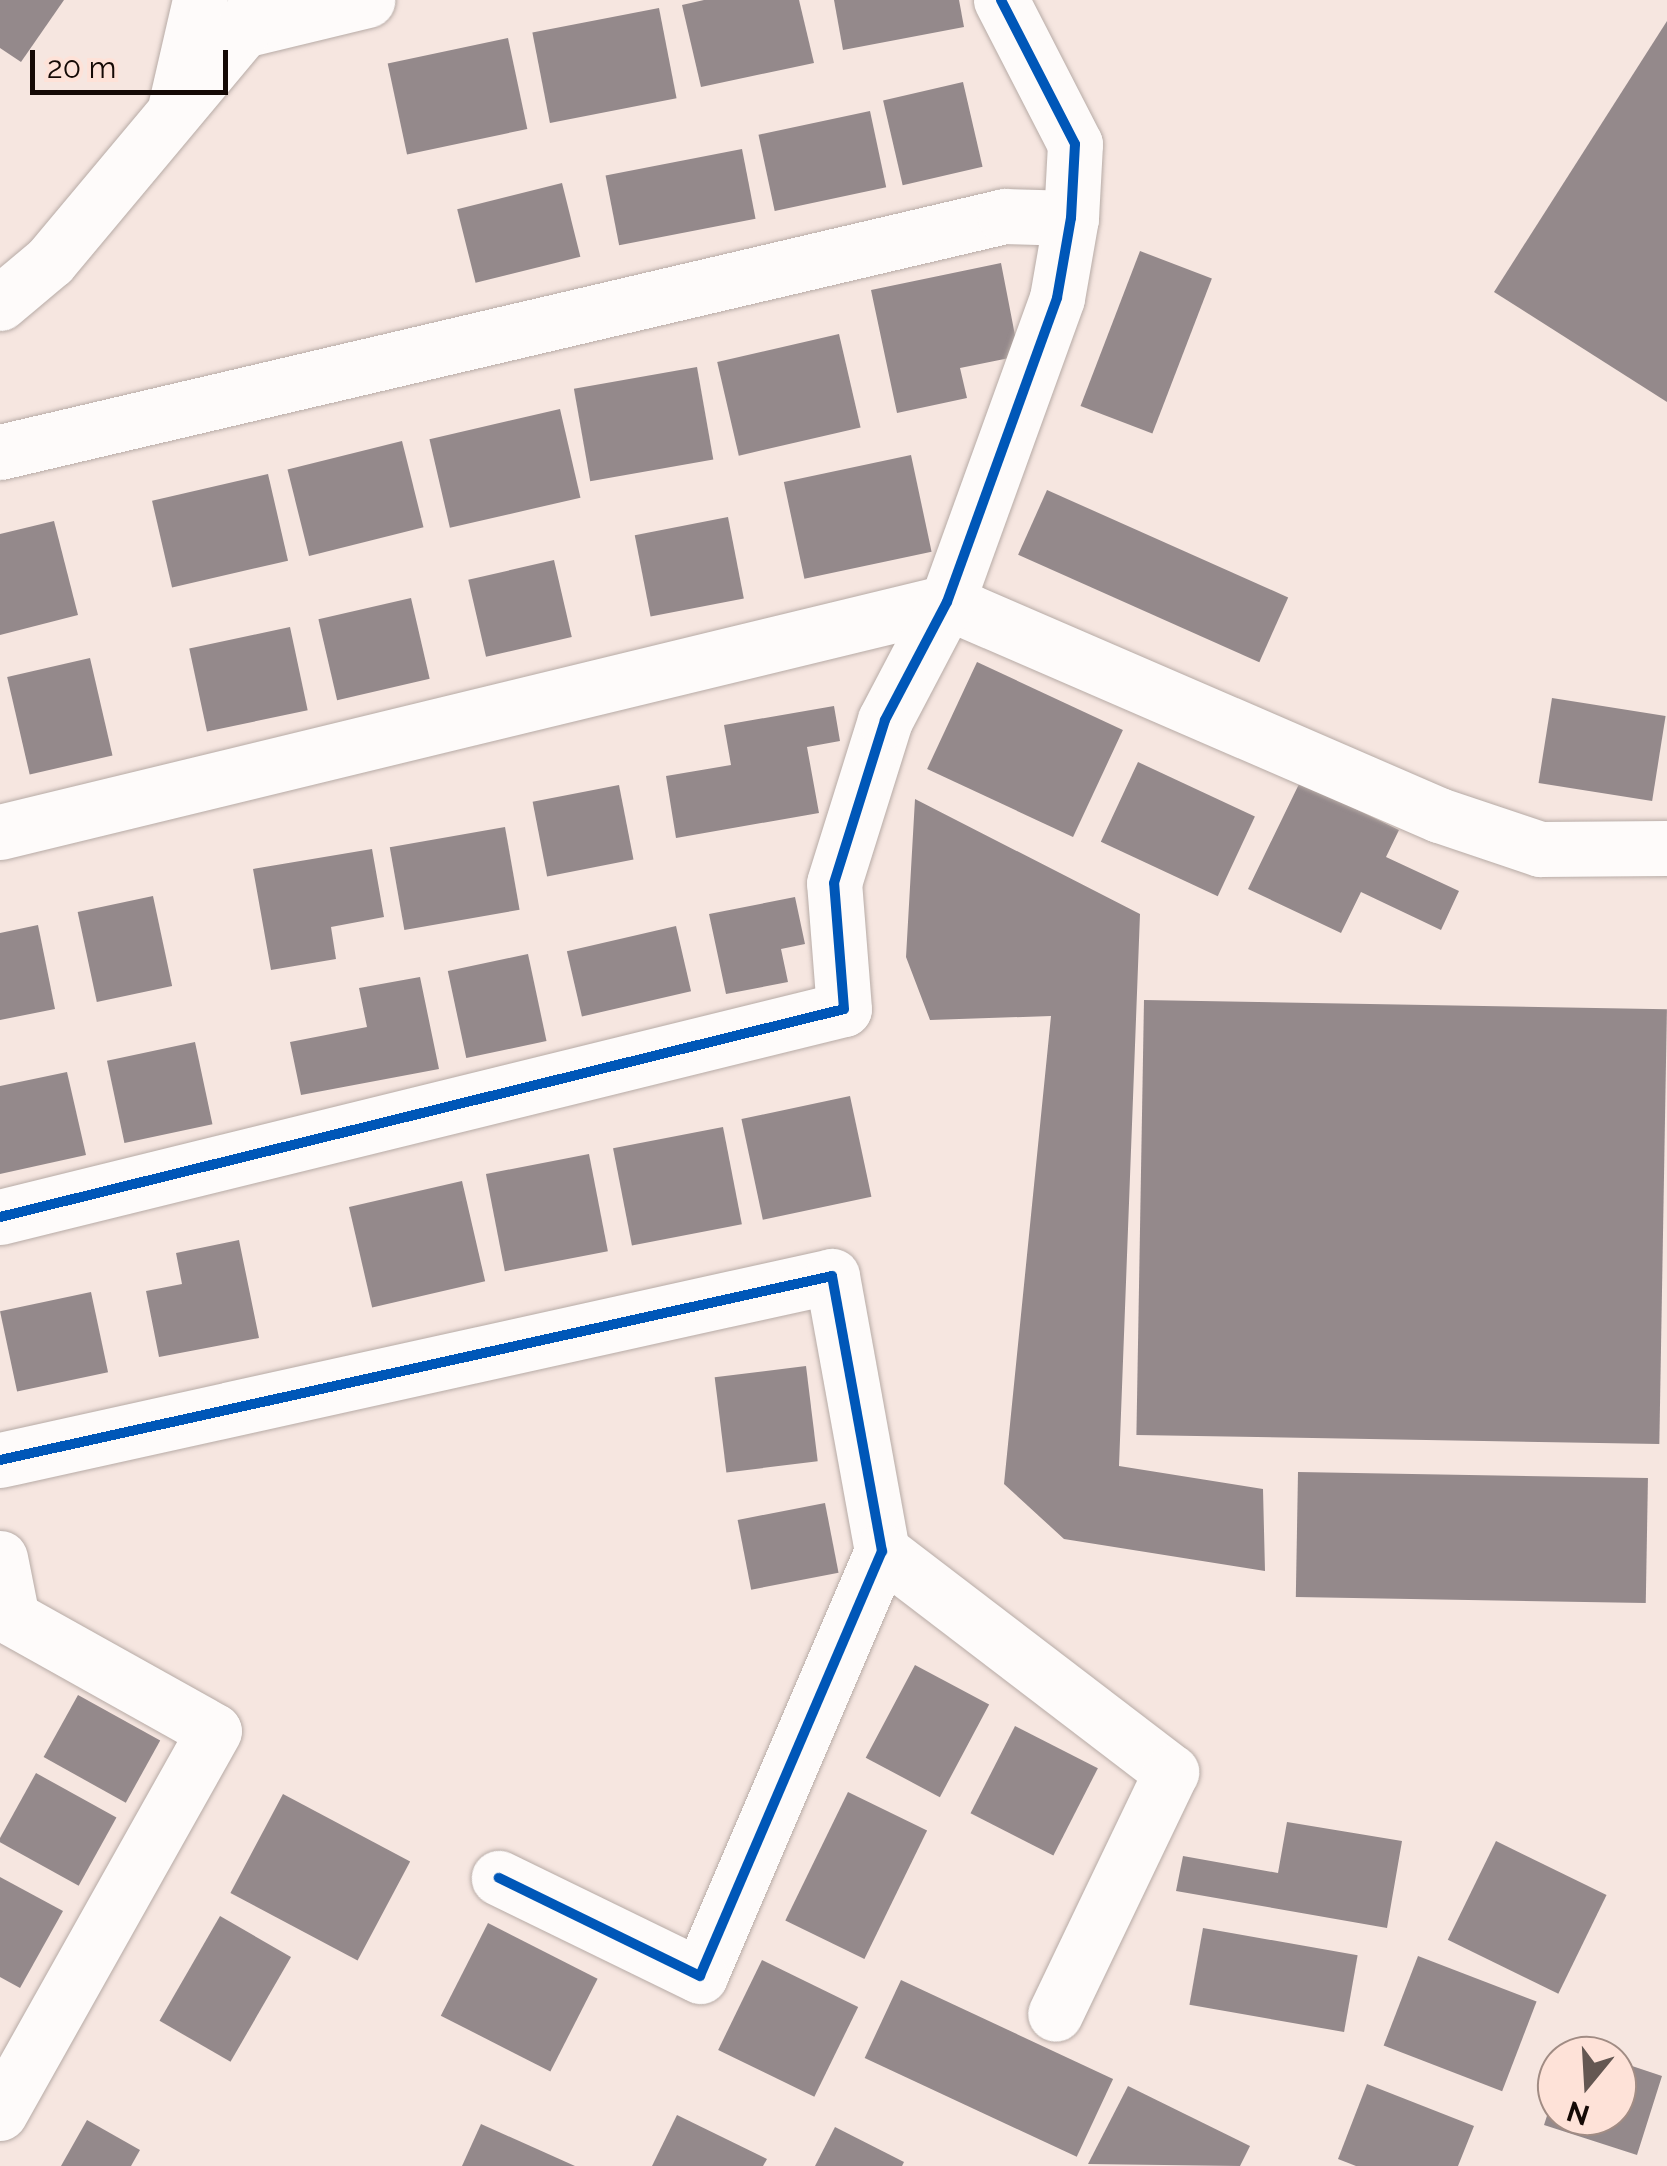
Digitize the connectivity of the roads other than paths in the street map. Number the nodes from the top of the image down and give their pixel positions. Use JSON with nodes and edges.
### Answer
{"nodes":[{"id":1,"x":367,"y":0,"type":"edge"},
{"id":2,"x":1001,"y":0,"type":"edge"},
{"id":3,"x":233,"y":10,"type":"edge"},
{"id":4,"x":1071,"y":218,"type":"junction"},
{"id":5,"x":0,"y":303,"type":"edge"},
{"id":6,"x":0,"y":452,"type":"edge"},
{"id":7,"x":947,"y":602,"type":"junction"},
{"id":8,"x":0,"y":832,"type":"edge"},
{"id":9,"x":1667,"y":848,"type":"edge"},
{"id":10,"x":0,"y":1217,"type":"edge"},
{"id":11,"x":0,"y":1460,"type":"edge"},
{"id":12,"x":882,"y":1552,"type":"junction"},
{"id":13,"x":0,"y":1558,"type":"edge"},
{"id":14,"x":499,"y":1878,"type":"dead end"},
{"id":15,"x":1055,"y":2014,"type":"dead end"},
{"id":16,"x":18,"y":2035,"type":"edge"},
{"id":17,"x":0,"y":2113,"type":"edge"}],
"edges":[{"from":1,"to":3,"type":"street"},
{"from":2,"to":4,"type":"street"},
{"from":3,"to":5,"type":"street"},
{"from":4,"to":6,"type":"street"},
{"from":4,"to":7,"type":"street"},
{"from":7,"to":8,"type":"street"},
{"from":7,"to":9,"type":"street"},
{"from":7,"to":10,"type":"street"},
{"from":11,"to":12,"type":"street"},
{"from":12,"to":14,"type":"street"},
{"from":12,"to":15,"type":"street"},
{"from":13,"to":16,"type":"street"},
{"from":16,"to":17,"type":"street"}]}
